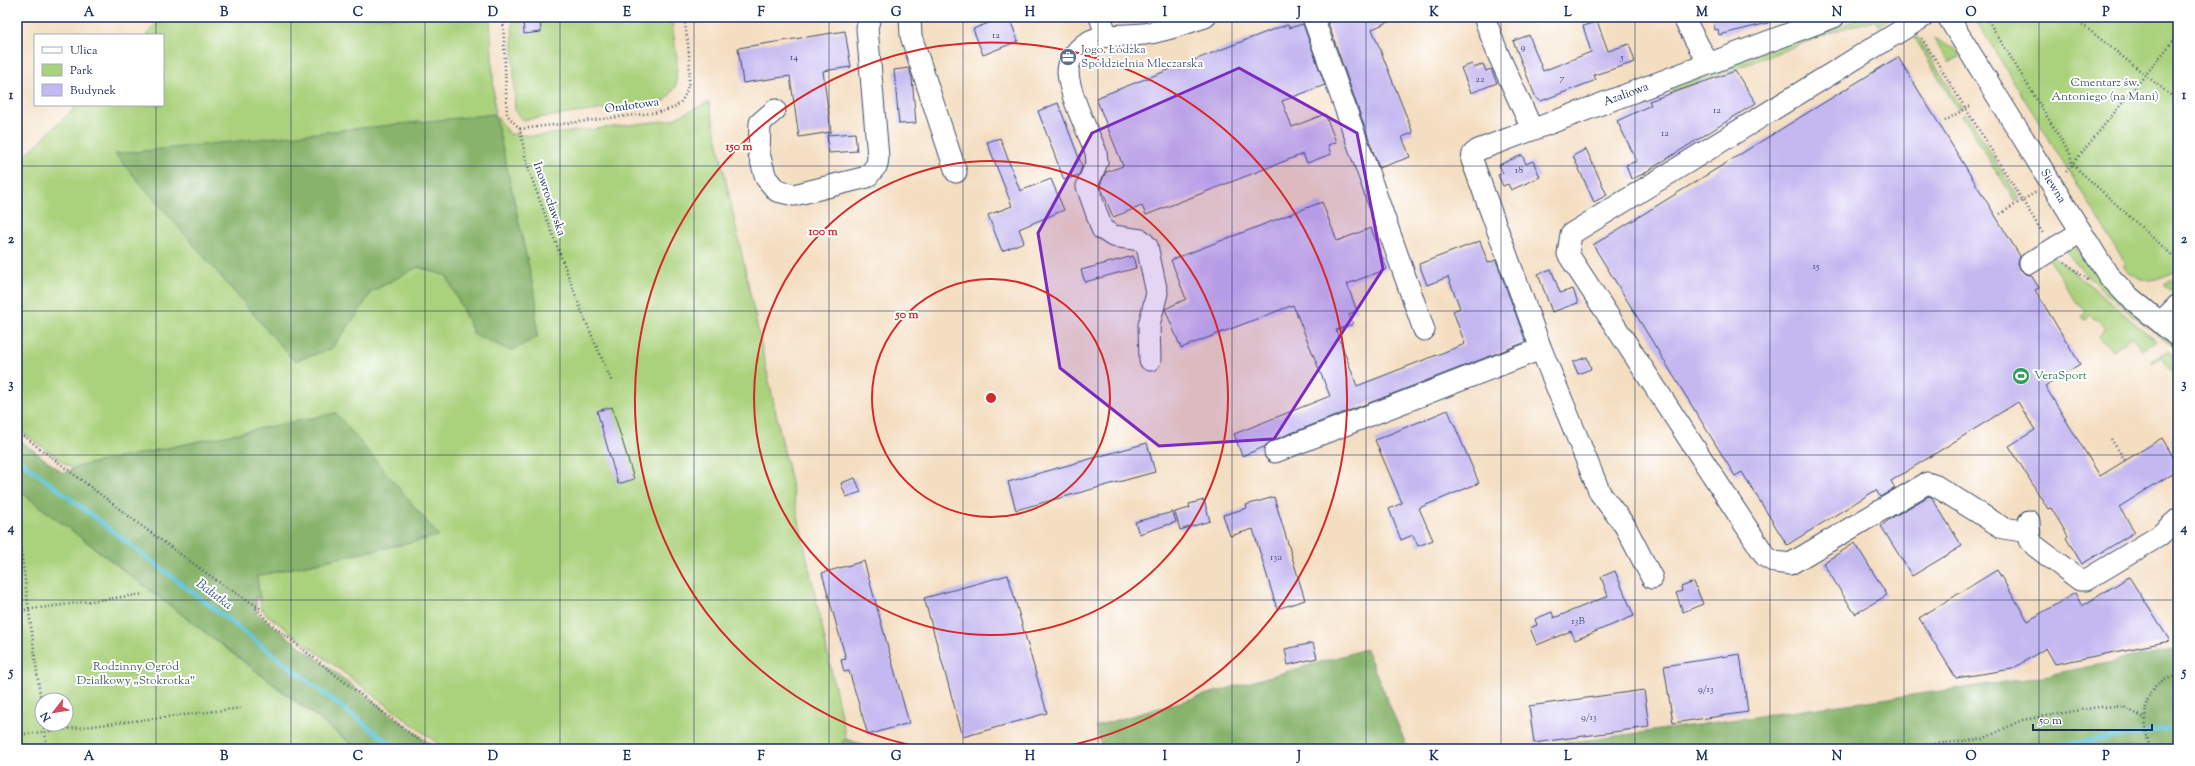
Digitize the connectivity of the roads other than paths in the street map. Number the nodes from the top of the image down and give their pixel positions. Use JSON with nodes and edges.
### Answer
{"nodes":[{"id":1,"x":870,"y":17,"type":"edge"},
{"id":2,"x":910,"y":17,"type":"edge"},
{"id":3,"x":1205,"y":17,"type":"edge"},
{"id":4,"x":1313,"y":17,"type":"edge"},
{"id":5,"x":1484,"y":17,"type":"edge"},
{"id":6,"x":1684,"y":17,"type":"edge"},
{"id":7,"x":1834,"y":17,"type":"edge"},
{"id":8,"x":1948,"y":17,"type":"edge"},
{"id":9,"x":1104,"y":26,"type":"edge"},
{"id":10,"x":1922,"y":27,"type":"edge"},
{"id":11,"x":1708,"y":63,"type":"junction"},
{"id":12,"x":775,"y":110,"type":"dead end"},
{"id":13,"x":1532,"y":129,"type":"junction"},
{"id":14,"x":956,"y":172,"type":"dead end"},
{"id":15,"x":2081,"y":232,"type":"junction"},
{"id":16,"x":2030,"y":263,"type":"dead end"},
{"id":17,"x":2178,"y":305,"type":"edge"},
{"id":18,"x":2161,"y":322,"type":"junction"},
{"id":19,"x":1424,"y":330,"type":"dead end"},
{"id":20,"x":2178,"y":337,"type":"edge"},
{"id":21,"x":1541,"y":349,"type":"junction"},
{"id":22,"x":1150,"y":360,"type":"dead end"},
{"id":23,"x":1275,"y":452,"type":"dead end"},
{"id":24,"x":2178,"y":519,"type":"edge"},
{"id":25,"x":1652,"y":578,"type":"dead end"}],
"edges":[{"from":1,"to":12,"type":"street"},
{"from":2,"to":14,"type":"street"},
{"from":3,"to":9,"type":"street"},
{"from":4,"to":19,"type":"street"},
{"from":5,"to":13,"type":"street"},
{"from":6,"to":11,"type":"street"},
{"from":7,"to":11,"type":"street","name":"Azaliowa"},
{"from":8,"to":15,"type":"street","name":"Siewna"},
{"from":9,"to":22,"type":"street"},
{"from":10,"to":24,"type":"street"},
{"from":11,"to":13,"type":"street","name":"Azaliowa"},
{"from":13,"to":21,"type":"street","name":"Azaliowa"},
{"from":15,"to":16,"type":"street"},
{"from":15,"to":18,"type":"street","name":"Siewna"},
{"from":17,"to":18,"type":"street"},
{"from":18,"to":20,"type":"street","name":"Siewna"},
{"from":21,"to":23,"type":"street"},
{"from":21,"to":25,"type":"street"}]}
